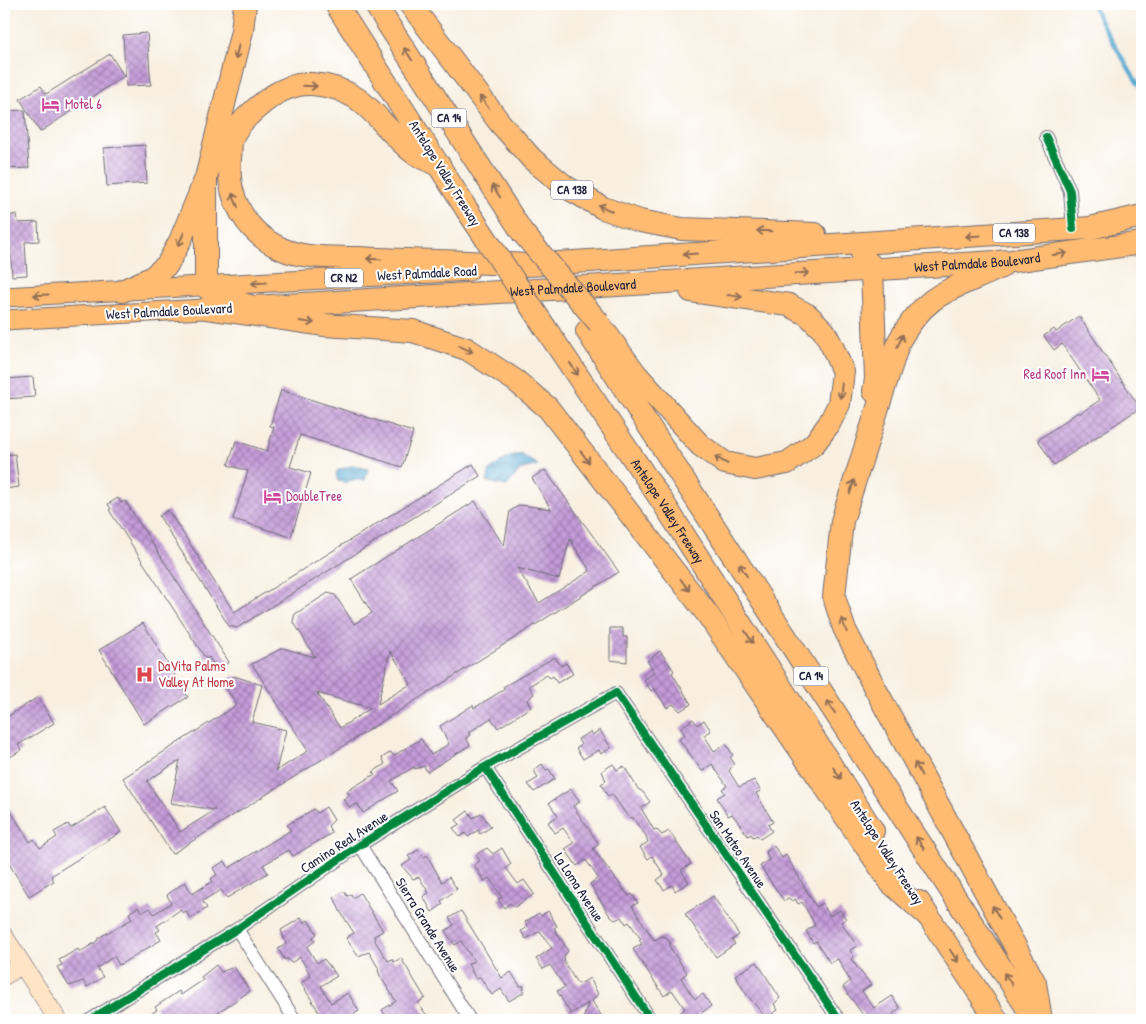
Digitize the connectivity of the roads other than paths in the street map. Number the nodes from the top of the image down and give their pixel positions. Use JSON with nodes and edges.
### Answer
{"nodes":[{"id":1,"x":245,"y":4,"type":"edge"},
{"id":2,"x":336,"y":4,"type":"edge"},
{"id":3,"x":375,"y":4,"type":"edge"},
{"id":4,"x":410,"y":4,"type":"edge"},
{"id":5,"x":1046,"y":138,"type":"dead end"},
{"id":6,"x":440,"y":166,"type":"junction"},
{"id":7,"x":206,"y":178,"type":"junction"},
{"id":8,"x":1142,"y":216,"type":"edge"},
{"id":9,"x":1073,"y":229,"type":"junction"},
{"id":10,"x":885,"y":242,"type":"junction"},
{"id":11,"x":1142,"y":243,"type":"edge"},
{"id":12,"x":844,"y":244,"type":"junction"},
{"id":13,"x":1012,"y":261,"type":"junction"},
{"id":14,"x":528,"y":265,"type":"junction"},
{"id":15,"x":872,"y":269,"type":"junction"},
{"id":16,"x":635,"y":284,"type":"junction"},
{"id":17,"x":122,"y":291,"type":"junction"},
{"id":18,"x":78,"y":293,"type":"junction"},
{"id":19,"x":206,"y":297,"type":"junction"},
{"id":20,"x":7,"y":300,"type":"edge"},
{"id":21,"x":80,"y":316,"type":"junction"},
{"id":22,"x":4,"y":320,"type":"edge"},
{"id":23,"x":593,"y":327,"type":"junction"},
{"id":24,"x":862,"y":454,"type":"junction"},
{"id":25,"x":616,"y":693,"type":"joint"},
{"id":26,"x":485,"y":767,"type":"junction"},
{"id":27,"x":360,"y":846,"type":"junction"},
{"id":28,"x":927,"y":915,"type":"junction"},
{"id":29,"x":237,"y":929,"type":"junction"},
{"id":30,"x":4,"y":936,"type":"edge"},
{"id":31,"x":22,"y":964,"type":"junction"},
{"id":32,"x":4,"y":976,"type":"edge"},
{"id":33,"x":58,"y":1020,"type":"edge"},
{"id":34,"x":90,"y":1020,"type":"edge"},
{"id":35,"x":295,"y":1020,"type":"edge"},
{"id":36,"x":470,"y":1020,"type":"edge"},
{"id":37,"x":651,"y":1020,"type":"edge"},
{"id":38,"x":839,"y":1020,"type":"edge"},
{"id":39,"x":997,"y":1020,"type":"edge"},
{"id":40,"x":1035,"y":1020,"type":"edge"},
{"id":41,"x":1040,"y":1020,"type":"edge"}],
"edges":[{"from":1,"to":7,"type":"highway","one_way":true},
{"from":2,"to":6,"type":"highway","name":"Antelope Valley Freeway","number":"CA 14"},
{"from":23,"to":3,"type":"highway","number":"CA 14","one_way":true,"bridge":true},
{"from":10,"to":4,"type":"highway","number":"CA 138","one_way":true},
{"from":5,"to":9,"type":"street"},
{"from":14,"to":6,"type":"highway","name":"West Palmdale Boulevard","one_way":true},
{"from":6,"to":28,"type":"highway","name":"Antelope Valley Freeway","number":"CA 14","one_way":true,"bridge":true},
{"from":7,"to":17,"type":"highway","one_way":true},
{"from":7,"to":19,"type":"highway"},
{"from":8,"to":9,"type":"highway","name":"West Palmdale Boulevard","number":"CA 138"},
{"from":9,"to":10,"type":"highway","name":"West Palmdale Boulevard","number":"CA 138","one_way":true},
{"from":10,"to":12,"type":"highway","name":"West Palmdale Boulevard","number":"CR N2"},
{"from":13,"to":11,"type":"highway","name":"West Palmdale Boulevard","number":"CA 138","one_way":true},
{"from":12,"to":14,"type":"highway","name":"West Palmdale Boulevard","number":"CR N2","one_way":true},
{"from":12,"to":15,"type":"highway"},
{"from":13,"to":15,"type":"highway","name":"West Palmdale Boulevard","number":"CA 138"},
{"from":24,"to":13,"type":"highway","one_way":true},
{"from":14,"to":19,"type":"main road","name":"West Palmdale Road","number":"CR N2","one_way":true},
{"from":16,"to":15,"type":"highway","name":"West Palmdale Boulevard","number":"CA 138","one_way":true},
{"from":15,"to":24,"type":"highway"},
{"from":16,"to":19,"type":"highway","name":"West Palmdale Boulevard","number":"CA 138"},
{"from":16,"to":23,"type":"highway","one_way":true},
{"from":17,"to":18,"type":"main road","name":"West Palmdale Boulevard","number":"CR N2"},
{"from":17,"to":19,"type":"main road","name":"West Palmdale Boulevard","number":"CR N2"},
{"from":18,"to":20,"type":"main road","name":"West Palmdale Boulevard","number":"CR N2","one_way":true},
{"from":18,"to":21,"type":"main road"},
{"from":19,"to":21,"type":"main road","name":"West Palmdale Boulevard","number":"CR N2"},
{"from":19,"to":28,"type":"highway","one_way":true},
{"from":21,"to":22,"type":"main road","name":"West Palmdale Boulevard","number":"CR N2"},
{"from":40,"to":23,"type":"highway","number":"CA 14","one_way":true},
{"from":41,"to":24,"type":"highway","one_way":true},
{"from":25,"to":26,"type":"street","name":"Camino Real Avenue"},
{"from":25,"to":38,"type":"street","name":"San Mateo Avenue"},
{"from":26,"to":27,"type":"street","name":"Camino Real Avenue"},
{"from":26,"to":37,"type":"street","name":"La Loma Avenue"},
{"from":27,"to":29,"type":"street","name":"Camino Real Avenue"},
{"from":27,"to":36,"type":"street","name":"Sierra Grande Avenue"},
{"from":28,"to":39,"type":"highway","name":"Antelope Valley Freeway","number":"CA 14","one_way":true},
{"from":29,"to":34,"type":"street","name":"Camino Real Avenue"},
{"from":29,"to":35,"type":"street"},
{"from":30,"to":31,"type":"street"},
{"from":31,"to":32,"type":"street"},
{"from":31,"to":33,"type":"street"}]}
